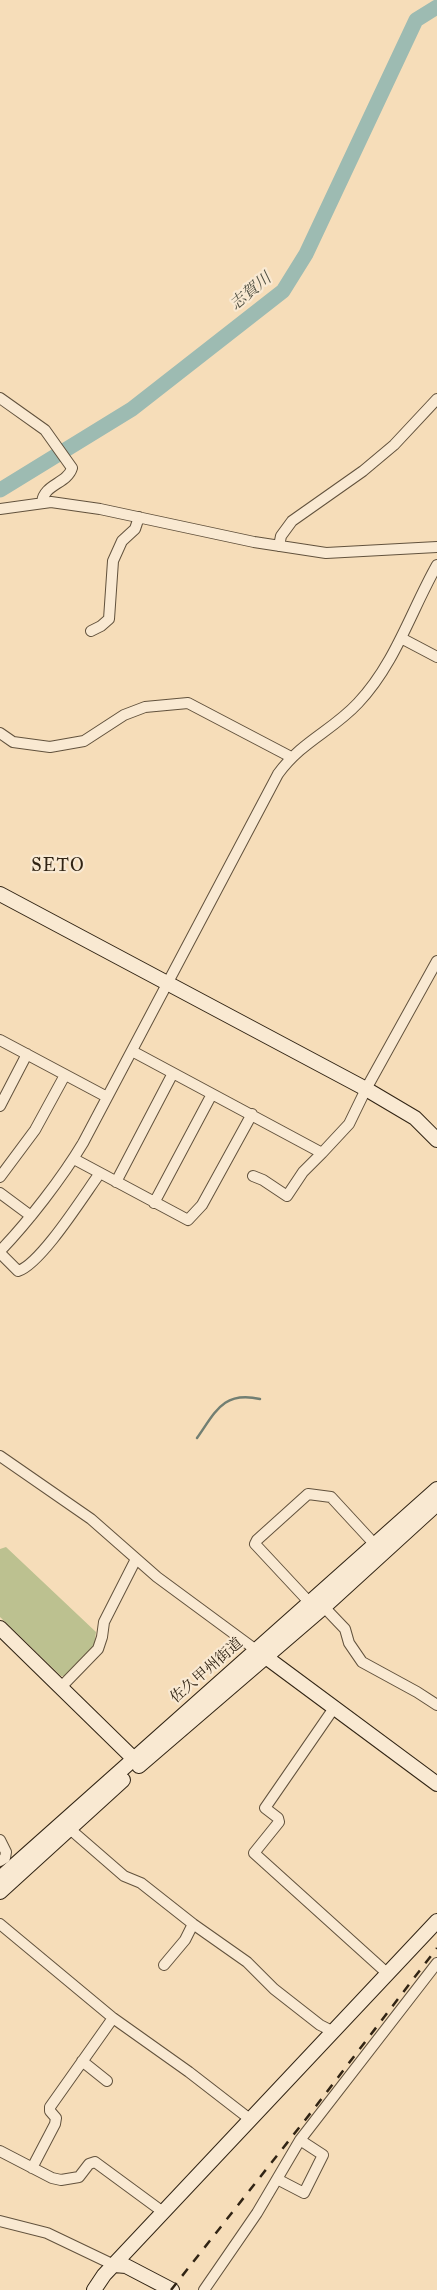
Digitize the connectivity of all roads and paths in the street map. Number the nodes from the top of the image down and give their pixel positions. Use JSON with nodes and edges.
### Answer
{"nodes":[{"id":1,"x":0,"y":398,"type":"edge"},
{"id":2,"x":437,"y":399,"type":"edge"},
{"id":3,"x":42,"y":502,"type":"junction"},
{"id":4,"x":0,"y":509,"type":"edge"},
{"id":5,"x":139,"y":517,"type":"junction"},
{"id":6,"x":279,"y":546,"type":"junction"},
{"id":7,"x":437,"y":547,"type":"edge"},
{"id":8,"x":437,"y":565,"type":"edge"},
{"id":9,"x":91,"y":631,"type":"dead end"},
{"id":10,"x":401,"y":638,"type":"junction"},
{"id":11,"x":437,"y":657,"type":"edge"},
{"id":12,"x":0,"y":733,"type":"edge"},
{"id":13,"x":291,"y":757,"type":"junction"},
{"id":14,"x":0,"y":894,"type":"edge"},
{"id":15,"x":437,"y":961,"type":"edge"},
{"id":16,"x":167,"y":983,"type":"junction"},
{"id":17,"x":0,"y":1040,"type":"edge"},
{"id":18,"x":132,"y":1051,"type":"junction"},
{"id":19,"x":28,"y":1054,"type":"junction"},
{"id":20,"x":173,"y":1073,"type":"junction"},
{"id":21,"x":65,"y":1074,"type":"junction"},
{"id":22,"x":366,"y":1089,"type":"junction"},
{"id":23,"x":212,"y":1094,"type":"junction"},
{"id":24,"x":107,"y":1097,"type":"junction"},
{"id":25,"x":0,"y":1106,"type":"edge"},
{"id":26,"x":252,"y":1114,"type":"junction"},
{"id":27,"x":437,"y":1140,"type":"edge"},
{"id":28,"x":322,"y":1153,"type":"junction"},
{"id":29,"x":74,"y":1158,"type":"junction"},
{"id":30,"x":100,"y":1173,"type":"junction"},
{"id":31,"x":253,"y":1176,"type":"dead end"},
{"id":32,"x":0,"y":1177,"type":"edge"},
{"id":33,"x":116,"y":1182,"type":"junction"},
{"id":34,"x":0,"y":1193,"type":"edge"},
{"id":35,"x":154,"y":1203,"type":"junction"},
{"id":36,"x":31,"y":1216,"type":"junction"},
{"id":37,"x":0,"y":1252,"type":"edge"},
{"id":38,"x":0,"y":1456,"type":"edge"},
{"id":39,"x":437,"y":1489,"type":"edge"},
{"id":40,"x":437,"y":1504,"type":"edge"},
{"id":41,"x":379,"y":1549,"type":"junction"},
{"id":42,"x":136,"y":1559,"type":"junction"},
{"id":43,"x":310,"y":1603,"type":"junction"},
{"id":44,"x":324,"y":1607,"type":"junction"},
{"id":45,"x":0,"y":1628,"type":"edge"},
{"id":46,"x":260,"y":1653,"type":"junction"},
{"id":47,"x":63,"y":1689,"type":"junction"},
{"id":48,"x":437,"y":1705,"type":"edge"},
{"id":49,"x":334,"y":1708,"type":"junction"},
{"id":50,"x":133,"y":1758,"type":"junction"},
{"id":51,"x":437,"y":1784,"type":"edge"},
{"id":52,"x":71,"y":1830,"type":"junction"},
{"id":53,"x":0,"y":1840,"type":"edge"},
{"id":54,"x":0,"y":1861,"type":"edge"},
{"id":55,"x":0,"y":1878,"type":"edge"},
{"id":56,"x":0,"y":1892,"type":"edge"},
{"id":57,"x":437,"y":1921,"type":"edge"},
{"id":58,"x":0,"y":1924,"type":"edge"},
{"id":59,"x":193,"y":1924,"type":"junction"},
{"id":60,"x":437,"y":1963,"type":"edge"},
{"id":61,"x":164,"y":1965,"type":"dead end"},
{"id":62,"x":388,"y":1974,"type":"junction"},
{"id":63,"x":113,"y":2018,"type":"junction"},
{"id":64,"x":334,"y":2032,"type":"junction"},
{"id":65,"x":82,"y":2061,"type":"junction"},
{"id":66,"x":107,"y":2081,"type":"dead end"},
{"id":67,"x":251,"y":2120,"type":"junction"},
{"id":68,"x":300,"y":2140,"type":"junction"},
{"id":69,"x":0,"y":2151,"type":"edge"},
{"id":70,"x":32,"y":2168,"type":"junction"},
{"id":71,"x":277,"y":2179,"type":"junction"},
{"id":72,"x":163,"y":2212,"type":"junction"},
{"id":73,"x":0,"y":2221,"type":"edge"},
{"id":74,"x":114,"y":2265,"type":"junction"},
{"id":75,"x":94,"y":2290,"type":"edge"},
{"id":76,"x":172,"y":2290,"type":"edge"},
{"id":77,"x":204,"y":2290,"type":"edge"}],
"edges":[{"from":1,"to":3,"type":"street"},
{"from":2,"to":6,"type":"street"},
{"from":3,"to":4,"type":"street"},
{"from":3,"to":5,"type":"street"},
{"from":5,"to":6,"type":"street"},
{"from":5,"to":9,"type":"street"},
{"from":6,"to":7,"type":"street"},
{"from":8,"to":10,"type":"street"},
{"from":10,"to":11,"type":"street"},
{"from":10,"to":13,"type":"street"},
{"from":12,"to":13,"type":"street"},
{"from":13,"to":16,"type":"street"},
{"from":14,"to":16,"type":"street"},
{"from":15,"to":22,"type":"street"},
{"from":16,"to":18,"type":"street"},
{"from":16,"to":22,"type":"street"},
{"from":17,"to":19,"type":"street"},
{"from":18,"to":20,"type":"street"},
{"from":18,"to":24,"type":"street"},
{"from":19,"to":21,"type":"street"},
{"from":19,"to":25,"type":"street"},
{"from":20,"to":23,"type":"street"},
{"from":20,"to":33,"type":"street"},
{"from":21,"to":24,"type":"street"},
{"from":21,"to":32,"type":"street"},
{"from":22,"to":27,"type":"street"},
{"from":22,"to":28,"type":"street"},
{"from":23,"to":26,"type":"street"},
{"from":23,"to":35,"type":"street"},
{"from":24,"to":29,"type":"street"},
{"from":26,"to":28,"type":"street"},
{"from":26,"to":35,"type":"street"},
{"from":28,"to":31,"type":"street"},
{"from":29,"to":30,"type":"street"},
{"from":29,"to":36,"type":"street"},
{"from":30,"to":33,"type":"street"},
{"from":30,"to":37,"type":"street"},
{"from":33,"to":35,"type":"street"},
{"from":34,"to":36,"type":"street"},
{"from":36,"to":37,"type":"street"},
{"from":38,"to":42,"type":"street"},
{"from":39,"to":41,"type":"street","name":"佐久甲州街道"},
{"from":40,"to":41,"type":"street","name":"佐久甲州街道"},
{"from":41,"to":43,"type":"street","name":"佐久甲州街道"},
{"from":41,"to":43,"type":"street"},
{"from":41,"to":44,"type":"street","name":"佐久甲州街道"},
{"from":42,"to":46,"type":"street"},
{"from":42,"to":47,"type":"street"},
{"from":43,"to":46,"type":"street","name":"佐久甲州街道"},
{"from":44,"to":46,"type":"street","name":"佐久甲州街道"},
{"from":44,"to":48,"type":"street"},
{"from":45,"to":47,"type":"street"},
{"from":46,"to":49,"type":"street"},
{"from":46,"to":50,"type":"street","name":"佐久甲州街道"},
{"from":46,"to":52,"type":"street","name":"佐久甲州街道"},
{"from":47,"to":50,"type":"street"},
{"from":49,"to":51,"type":"street"},
{"from":49,"to":62,"type":"street"},
{"from":50,"to":55,"type":"street","name":"佐久甲州街道"},
{"from":52,"to":56,"type":"street","name":"佐久甲州街道"},
{"from":52,"to":59,"type":"street"},
{"from":53,"to":54,"type":"street"},
{"from":57,"to":62,"type":"street"},
{"from":58,"to":63,"type":"street"},
{"from":59,"to":61,"type":"street"},
{"from":59,"to":64,"type":"street"},
{"from":60,"to":68,"type":"street"},
{"from":62,"to":64,"type":"street"},
{"from":63,"to":65,"type":"street"},
{"from":63,"to":67,"type":"street"},
{"from":64,"to":67,"type":"street"},
{"from":65,"to":66,"type":"street"},
{"from":65,"to":70,"type":"street"},
{"from":67,"to":72,"type":"street"},
{"from":68,"to":71,"type":"street"},
{"from":68,"to":71,"type":"street"},
{"from":69,"to":70,"type":"street"},
{"from":70,"to":72,"type":"street"},
{"from":71,"to":77,"type":"street"},
{"from":72,"to":74,"type":"street"},
{"from":73,"to":74,"type":"street"},
{"from":74,"to":75,"type":"street"},
{"from":74,"to":76,"type":"street"}]}
